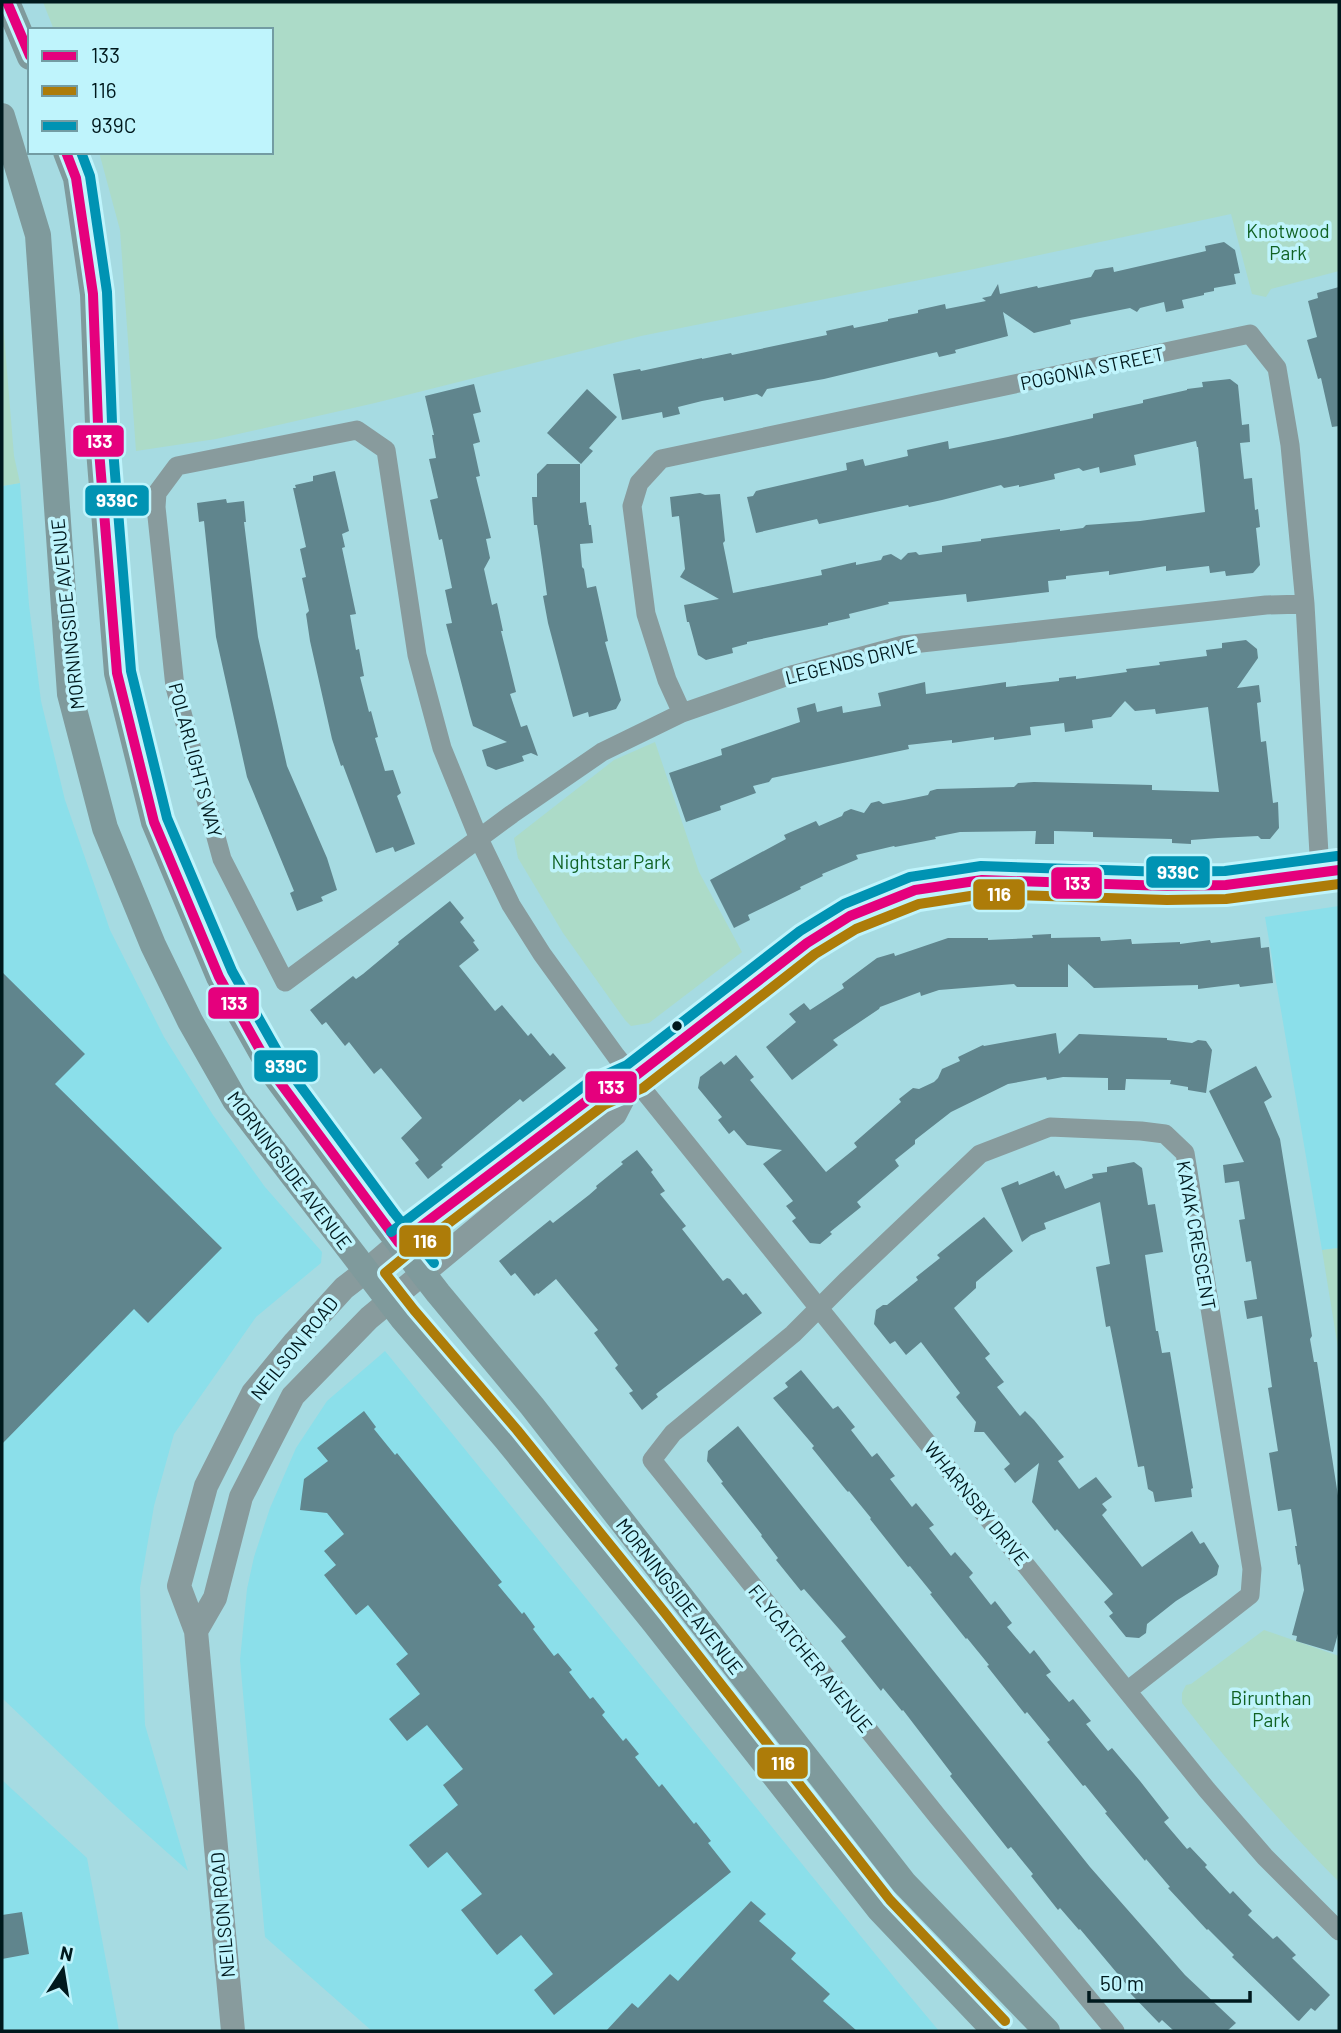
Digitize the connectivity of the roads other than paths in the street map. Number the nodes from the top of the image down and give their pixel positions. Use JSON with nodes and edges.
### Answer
{"nodes":[{"id":1,"x":7,"y":2,"type":"edge"},
{"id":2,"x":28,"y":52,"type":"edge"},
{"id":3,"x":2,"y":116,"type":"edge"},
{"id":4,"x":67,"y":154,"type":"edge"},
{"id":5,"x":386,"y":450,"type":"joint"},
{"id":6,"x":1305,"y":604,"type":"junction"},
{"id":7,"x":682,"y":712,"type":"junction"},
{"id":8,"x":479,"y":839,"type":"junction"},
{"id":9,"x":1330,"y":871,"type":"edge"},
{"id":10,"x":634,"y":1077,"type":"junction"},
{"id":11,"x":399,"y":1242,"type":"junction"},
{"id":12,"x":366,"y":1271,"type":"junction"},
{"id":13,"x":423,"y":1272,"type":"junction"},
{"id":14,"x":390,"y":1301,"type":"junction"},
{"id":15,"x":820,"y":1307,"type":"junction"},
{"id":16,"x":682,"y":1600,"type":"junction"},
{"id":17,"x":654,"y":1622,"type":"junction"},
{"id":18,"x":196,"y":1631,"type":"junction"},
{"id":19,"x":1127,"y":1691,"type":"junction"},
{"id":20,"x":1339,"y":1931,"type":"edge"},
{"id":21,"x":233,"y":2031,"type":"edge"},
{"id":22,"x":995,"y":2031,"type":"edge"},
{"id":23,"x":1047,"y":2031,"type":"edge"},
{"id":24,"x":1115,"y":2031,"type":"edge"}],
"edges":[{"from":1,"to":2,"type":"main road"},
{"from":3,"to":12,"type":"main road","name":"MORNINGSIDE AVENUE"},
{"from":4,"to":11,"type":"main road","name":"MORNINGSIDE AVENUE"},
{"from":5,"to":8,"type":"street","name":"WHARNSBY DRIVE"},
{"from":5,"to":8,"type":"street","name":"POLARLIGHTS WAY"},
{"from":6,"to":7,"type":"street","name":"LEGENDS DRIVE"},
{"from":6,"to":7,"type":"street","name":"POGONIA STREET"},
{"from":6,"to":9,"type":"street","name":"POGONIA STREET"},
{"from":7,"to":8,"type":"street","name":"LEGENDS DRIVE"},
{"from":8,"to":10,"type":"street","name":"WHARNSBY DRIVE"},
{"from":9,"to":10,"type":"street"},
{"from":10,"to":11,"type":"street","name":"NEILSON ROAD"},
{"from":10,"to":13,"type":"street","name":"NEILSON ROAD"},
{"from":10,"to":15,"type":"street","name":"WHARNSBY DRIVE"},
{"from":11,"to":12,"type":"street","name":"NEILSON ROAD"},
{"from":11,"to":13,"type":"main road","name":"MORNINGSIDE AVENUE"},
{"from":12,"to":14,"type":"main road","name":"MORNINGSIDE AVENUE"},
{"from":12,"to":18,"type":"street","name":"NEILSON ROAD"},
{"from":13,"to":14,"type":"street","name":"NEILSON ROAD"},
{"from":13,"to":16,"type":"main road","name":"MORNINGSIDE AVENUE"},
{"from":14,"to":17,"type":"main road","name":"MORNINGSIDE AVENUE"},
{"from":14,"to":18,"type":"street","name":"NEILSON ROAD"},
{"from":15,"to":19,"type":"street","name":"WHARNSBY DRIVE"},
{"from":15,"to":19,"type":"street","name":"KAYAK CRESCENT"},
{"from":15,"to":24,"type":"street","name":"FLYCATCHER AVENUE"},
{"from":16,"to":17,"type":"main road"},
{"from":16,"to":23,"type":"main road","name":"MORNINGSIDE AVENUE"},
{"from":17,"to":22,"type":"main road","name":"MORNINGSIDE AVENUE"},
{"from":18,"to":21,"type":"street","name":"NEILSON ROAD"},
{"from":19,"to":20,"type":"street","name":"WHARNSBY DRIVE"}]}
